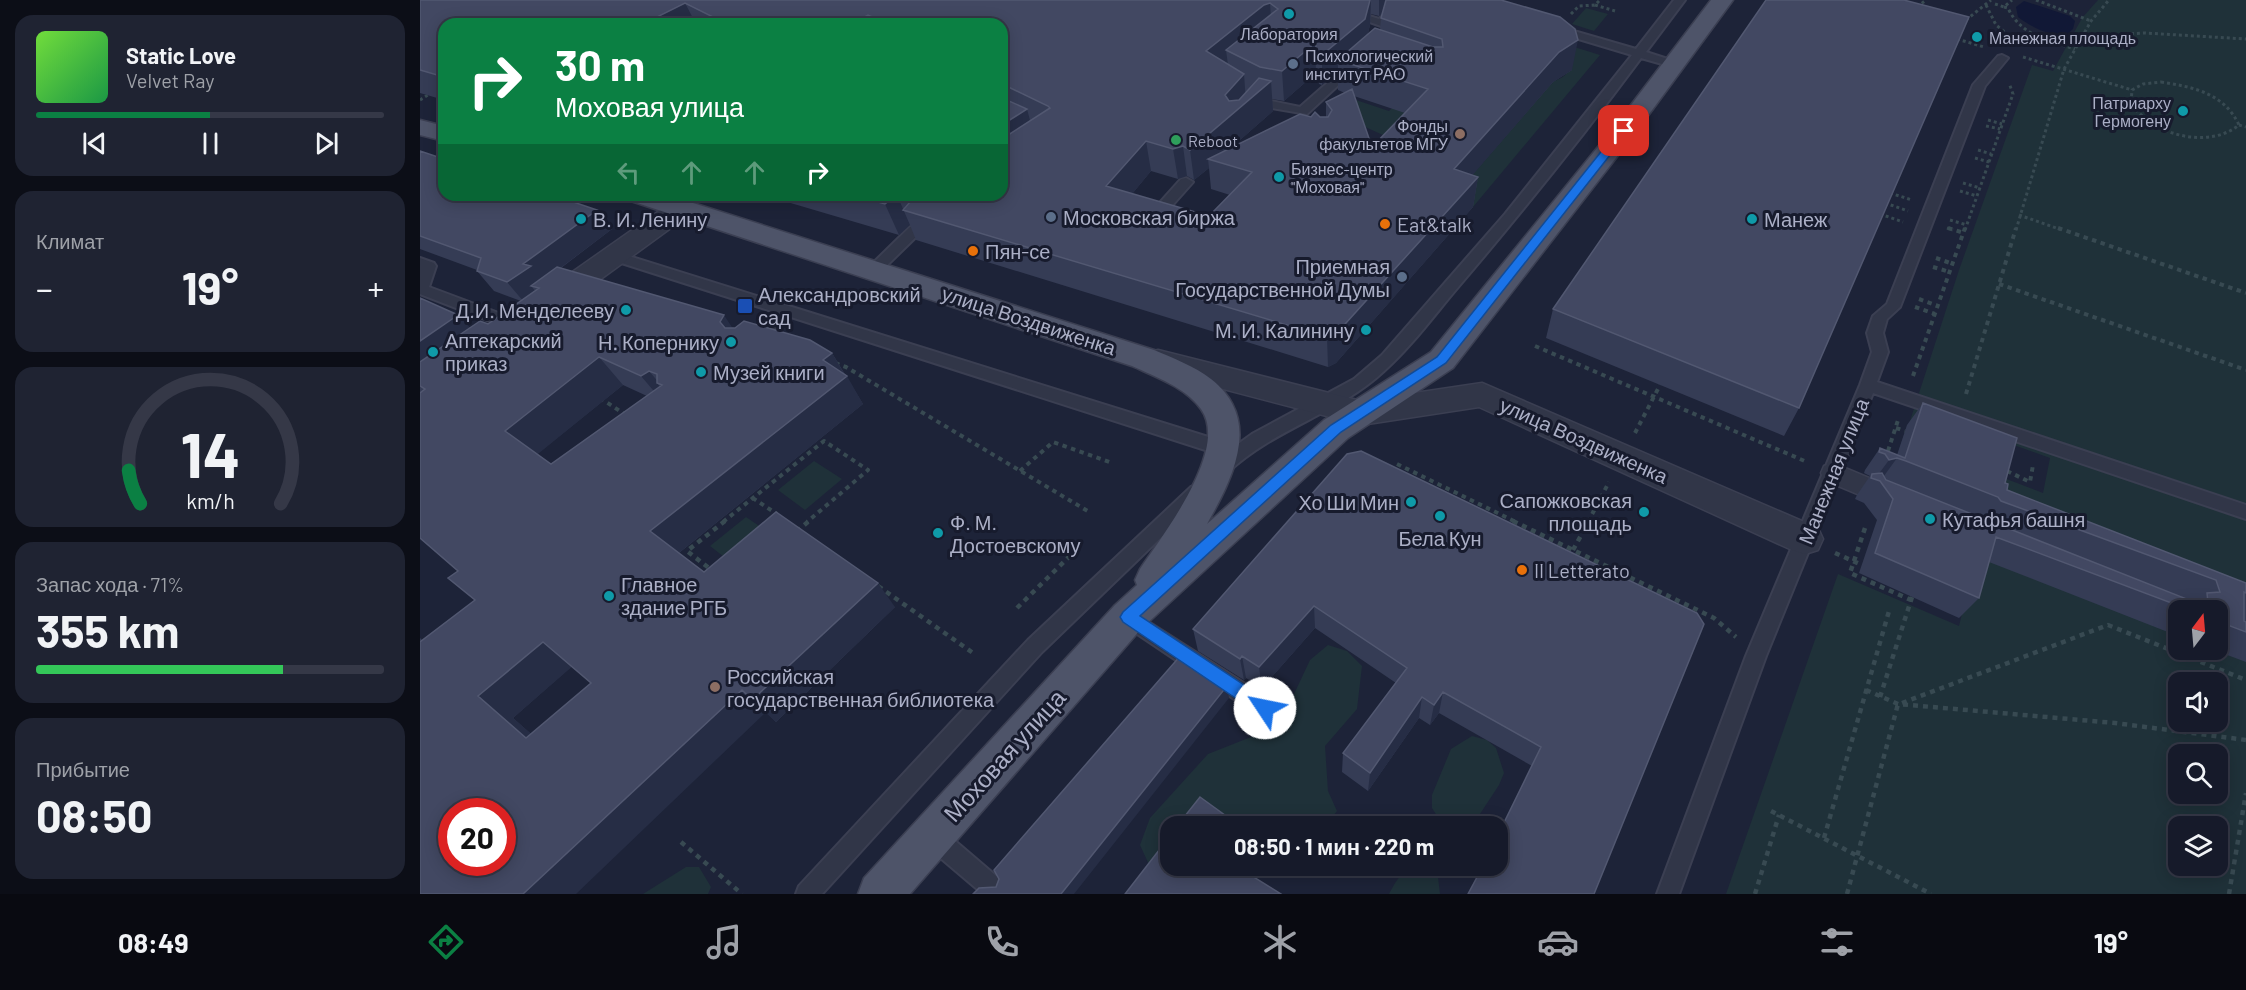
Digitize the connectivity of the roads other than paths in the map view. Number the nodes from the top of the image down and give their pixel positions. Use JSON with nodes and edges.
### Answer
{"nodes":[{"id":1,"x":1408,"y":0,"type":"edge"},
{"id":2,"x":1680,"y":0,"type":"edge"},
{"id":3,"x":1722,"y":0,"type":"edge"},
{"id":4,"x":1338,"y":9,"type":"edge"},
{"id":5,"x":1547,"y":26,"type":"edge"},
{"id":6,"x":1639,"y":54,"type":"junction"},
{"id":7,"x":2003,"y":55,"type":"road end"},
{"id":8,"x":1362,"y":58,"type":"edge"},
{"id":9,"x":1673,"y":64,"type":"junction"},
{"id":10,"x":1243,"y":118,"type":"edge"},
{"id":11,"x":1186,"y":182,"type":"dead end"},
{"id":12,"x":659,"y":201,"type":"edge"},
{"id":13,"x":681,"y":208,"type":"junction"},
{"id":14,"x":1183,"y":218,"type":"edge"},
{"id":15,"x":915,"y":230,"type":"edge"},
{"id":16,"x":614,"y":256,"type":"junction"},
{"id":17,"x":420,"y":263,"type":"edge"},
{"id":18,"x":874,"y":270,"type":"junction"},
{"id":19,"x":421,"y":289,"type":"edge"},
{"id":20,"x":789,"y":311,"type":"junction"},
{"id":21,"x":516,"y":326,"type":"junction"},
{"id":22,"x":487,"y":346,"type":"edge"},
{"id":23,"x":749,"y":350,"type":"edge"},
{"id":24,"x":1143,"y":357,"type":"junction"},
{"id":25,"x":1868,"y":385,"type":"junction"},
{"id":26,"x":1321,"y":404,"type":"junction"},
{"id":27,"x":1361,"y":413,"type":"junction"},
{"id":28,"x":1218,"y":462,"type":"junction"},
{"id":29,"x":1833,"y":473,"type":"junction"},
{"id":30,"x":1860,"y":485,"type":"dead end"},
{"id":31,"x":2246,"y":512,"type":"edge"},
{"id":32,"x":1818,"y":545,"type":"junction"},
{"id":33,"x":1128,"y":617,"type":"junction"},
{"id":34,"x":1265,"y":708,"type":"dead end"},
{"id":35,"x":932,"y":836,"type":"junction"},
{"id":36,"x":994,"y":890,"type":"edge"},
{"id":37,"x":807,"y":894,"type":"edge"},
{"id":38,"x":880,"y":894,"type":"edge"},
{"id":39,"x":1668,"y":894,"type":"edge"}],
"edges":[{"from":1,"to":4,"type":"lane"},
{"from":2,"to":6,"type":"lane"},
{"from":3,"to":9,"type":"main road","name":"Моховая улица"},
{"from":5,"to":6,"type":"lane"},
{"from":6,"to":9,"type":"lane"},
{"from":6,"to":26,"type":"lane"},
{"from":7,"to":25,"type":"lane","name":"Манежная улица"},
{"from":8,"to":10,"type":"lane"},
{"from":9,"to":27,"type":"main road","name":"Моховая улица"},
{"from":11,"to":14,"type":"lane"},
{"from":12,"to":13,"type":"main road","name":"улица Воздвиженка"},
{"from":13,"to":16,"type":"street"},
{"from":13,"to":18,"type":"main road","name":"улица Воздвиженка"},
{"from":15,"to":18,"type":"lane"},
{"from":16,"to":20,"type":"lane"},
{"from":16,"to":21,"type":"street"},
{"from":17,"to":19,"type":"lane"},
{"from":18,"to":24,"type":"main road","name":"улица Воздвиженка"},
{"from":19,"to":21,"type":"lane"},
{"from":20,"to":23,"type":"lane"},
{"from":20,"to":28,"type":"lane"},
{"from":21,"to":22,"type":"street"},
{"from":24,"to":26,"type":"street","name":"улица Воздвиженка"},
{"from":24,"to":28,"type":"main road","name":"улица Воздвиженка"},
{"from":25,"to":29,"type":"lane","name":"Манежная улица"},
{"from":25,"to":31,"type":"lane"},
{"from":26,"to":27,"type":"street","name":"улица Воздвиженка"},
{"from":26,"to":28,"type":"lane"},
{"from":27,"to":32,"type":"street","name":"улица Воздвиженка"},
{"from":27,"to":33,"type":"main road","name":"Моховая улица"},
{"from":28,"to":33,"type":"main road","name":"Моховая улица"},
{"from":28,"to":37,"type":"lane"},
{"from":29,"to":30,"type":"street"},
{"from":29,"to":32,"type":"lane","name":"Манежная улица"},
{"from":32,"to":39,"type":"lane","name":"Манежная улица"},
{"from":33,"to":34,"type":"lane"},
{"from":33,"to":35,"type":"main road","name":"Моховая улица"},
{"from":35,"to":36,"type":"lane"},
{"from":35,"to":38,"type":"main road","name":"Моховая улица"}]}
